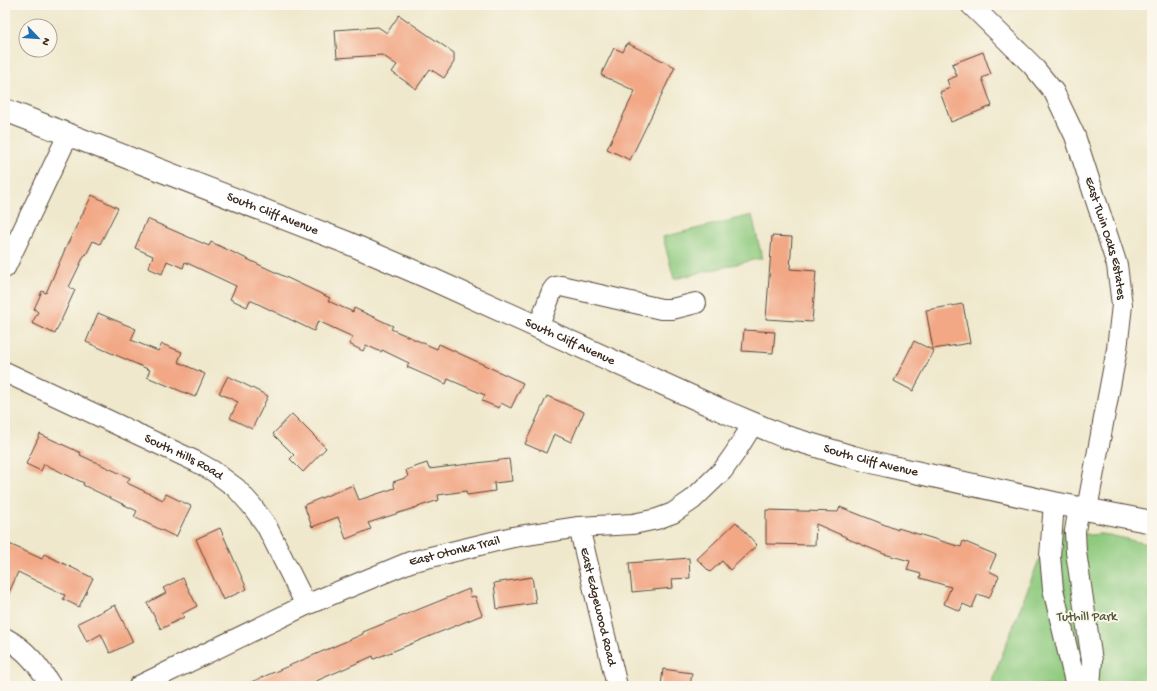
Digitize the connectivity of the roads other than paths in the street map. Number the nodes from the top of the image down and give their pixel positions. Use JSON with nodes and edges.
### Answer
{"nodes":[{"id":1,"x":971,"y":5,"type":"edge"},
{"id":2,"x":5,"y":110,"type":"edge"},
{"id":3,"x":68,"y":135,"type":"junction"},
{"id":4,"x":5,"y":268,"type":"edge"},
{"id":5,"x":696,"y":303,"type":"dead end"},
{"id":6,"x":538,"y":328,"type":"junction"},
{"id":7,"x":5,"y":372,"type":"edge"},
{"id":8,"x":753,"y":424,"type":"junction"},
{"id":9,"x":1054,"y":503,"type":"junction"},
{"id":10,"x":1083,"y":508,"type":"junction"},
{"id":11,"x":1152,"y":522,"type":"edge"},
{"id":12,"x":579,"y":527,"type":"junction"},
{"id":13,"x":306,"y":605,"type":"junction"},
{"id":14,"x":5,"y":638,"type":"edge"},
{"id":15,"x":51,"y":686,"type":"edge"},
{"id":16,"x":139,"y":686,"type":"edge"},
{"id":17,"x":617,"y":686,"type":"edge"},
{"id":18,"x":1076,"y":686,"type":"edge"},
{"id":19,"x":1090,"y":686,"type":"edge"}],
"edges":[{"from":1,"to":10,"type":"street","name":"East Twin Oaks Estates"},
{"from":2,"to":3,"type":"main road","name":"South Cliff Avenue"},
{"from":3,"to":4,"type":"street"},
{"from":3,"to":6,"type":"main road","name":"South Cliff Avenue"},
{"from":5,"to":6,"type":"street"},
{"from":6,"to":8,"type":"main road","name":"South Cliff Avenue"},
{"from":7,"to":13,"type":"street","name":"South Hills Road"},
{"from":8,"to":9,"type":"main road","name":"South Cliff Avenue"},
{"from":8,"to":12,"type":"street","name":"East Otonka Trail"},
{"from":9,"to":10,"type":"main road","name":"South Cliff Avenue"},
{"from":9,"to":18,"type":"street"},
{"from":10,"to":11,"type":"main road","name":"South Cliff Avenue"},
{"from":10,"to":19,"type":"street","name":"East Twin Oaks Estates"},
{"from":12,"to":13,"type":"street","name":"East Otonka Trail"},
{"from":12,"to":17,"type":"street","name":"East Edgewood Road"},
{"from":13,"to":16,"type":"street","name":"East Otonka Trail"},
{"from":14,"to":15,"type":"street"}]}
